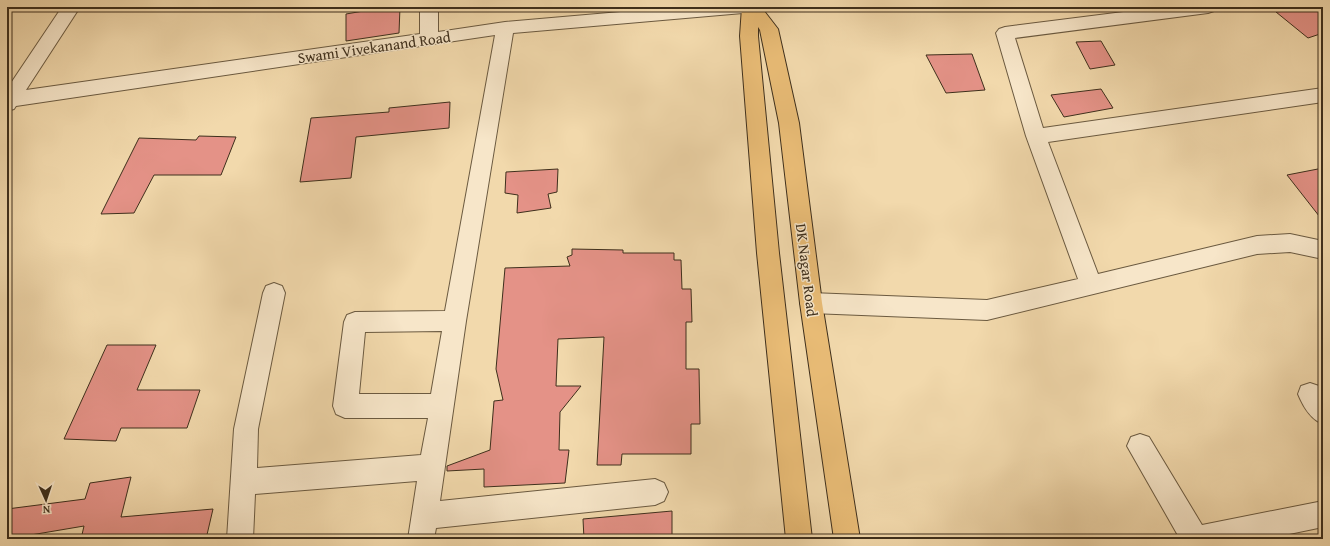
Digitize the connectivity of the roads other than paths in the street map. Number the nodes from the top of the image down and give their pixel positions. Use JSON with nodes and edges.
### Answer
{"nodes":[{"id":1,"x":71,"y":7,"type":"edge"},
{"id":2,"x":429,"y":7,"type":"edge"},
{"id":3,"x":743,"y":7,"type":"edge"},
{"id":4,"x":752,"y":7,"type":"edge"},
{"id":5,"x":1208,"y":7,"type":"edge"},
{"id":6,"x":505,"y":28,"type":"junction"},
{"id":7,"x":429,"y":39,"type":"junction"},
{"id":8,"x":1323,"y":95,"type":"edge"},
{"id":9,"x":8,"y":101,"type":"edge"},
{"id":10,"x":1036,"y":136,"type":"junction"},
{"id":11,"x":1323,"y":250,"type":"edge"},
{"id":12,"x":1091,"y":285,"type":"junction"},
{"id":13,"x":274,"y":293,"type":"dead end"},
{"id":14,"x":811,"y":303,"type":"junction"},
{"id":15,"x":455,"y":321,"type":"junction"},
{"id":16,"x":442,"y":406,"type":"junction"},
{"id":17,"x":1140,"y":446,"type":"dead end"},
{"id":18,"x":432,"y":467,"type":"junction"},
{"id":19,"x":243,"y":482,"type":"junction"},
{"id":20,"x":655,"y":492,"type":"dead end"},
{"id":21,"x":1323,"y":514,"type":"edge"},
{"id":22,"x":423,"y":528,"type":"edge"},
{"id":23,"x":240,"y":539,"type":"edge"},
{"id":24,"x":799,"y":539,"type":"edge"},
{"id":25,"x":847,"y":539,"type":"edge"},
{"id":26,"x":1195,"y":539,"type":"edge"},
{"id":27,"x":1199,"y":539,"type":"edge"}],
"edges":[{"from":1,"to":9,"type":"street"},
{"from":2,"to":7,"type":"street"},
{"from":3,"to":6,"type":"street","name":"Swami Vivekanand Road"},
{"from":4,"to":14,"type":"main road","name":"DK Nagar Road"},
{"from":4,"to":24,"type":"main road","name":"DK Nagar Road"},
{"from":5,"to":10,"type":"street"},
{"from":6,"to":7,"type":"street","name":"Swami Vivekanand Road"},
{"from":6,"to":15,"type":"street"},
{"from":7,"to":9,"type":"street","name":"Swami Vivekanand Road"},
{"from":8,"to":10,"type":"street"},
{"from":10,"to":12,"type":"street"},
{"from":11,"to":12,"type":"street"},
{"from":12,"to":14,"type":"street"},
{"from":13,"to":19,"type":"street"},
{"from":14,"to":25,"type":"main road","name":"DK Nagar Road"},
{"from":15,"to":16,"type":"street"},
{"from":15,"to":16,"type":"street"},
{"from":16,"to":18,"type":"street"},
{"from":17,"to":26,"type":"street"},
{"from":18,"to":19,"type":"street"},
{"from":18,"to":22,"type":"street"},
{"from":19,"to":23,"type":"street"},
{"from":20,"to":22,"type":"street"},
{"from":21,"to":27,"type":"street"}]}
